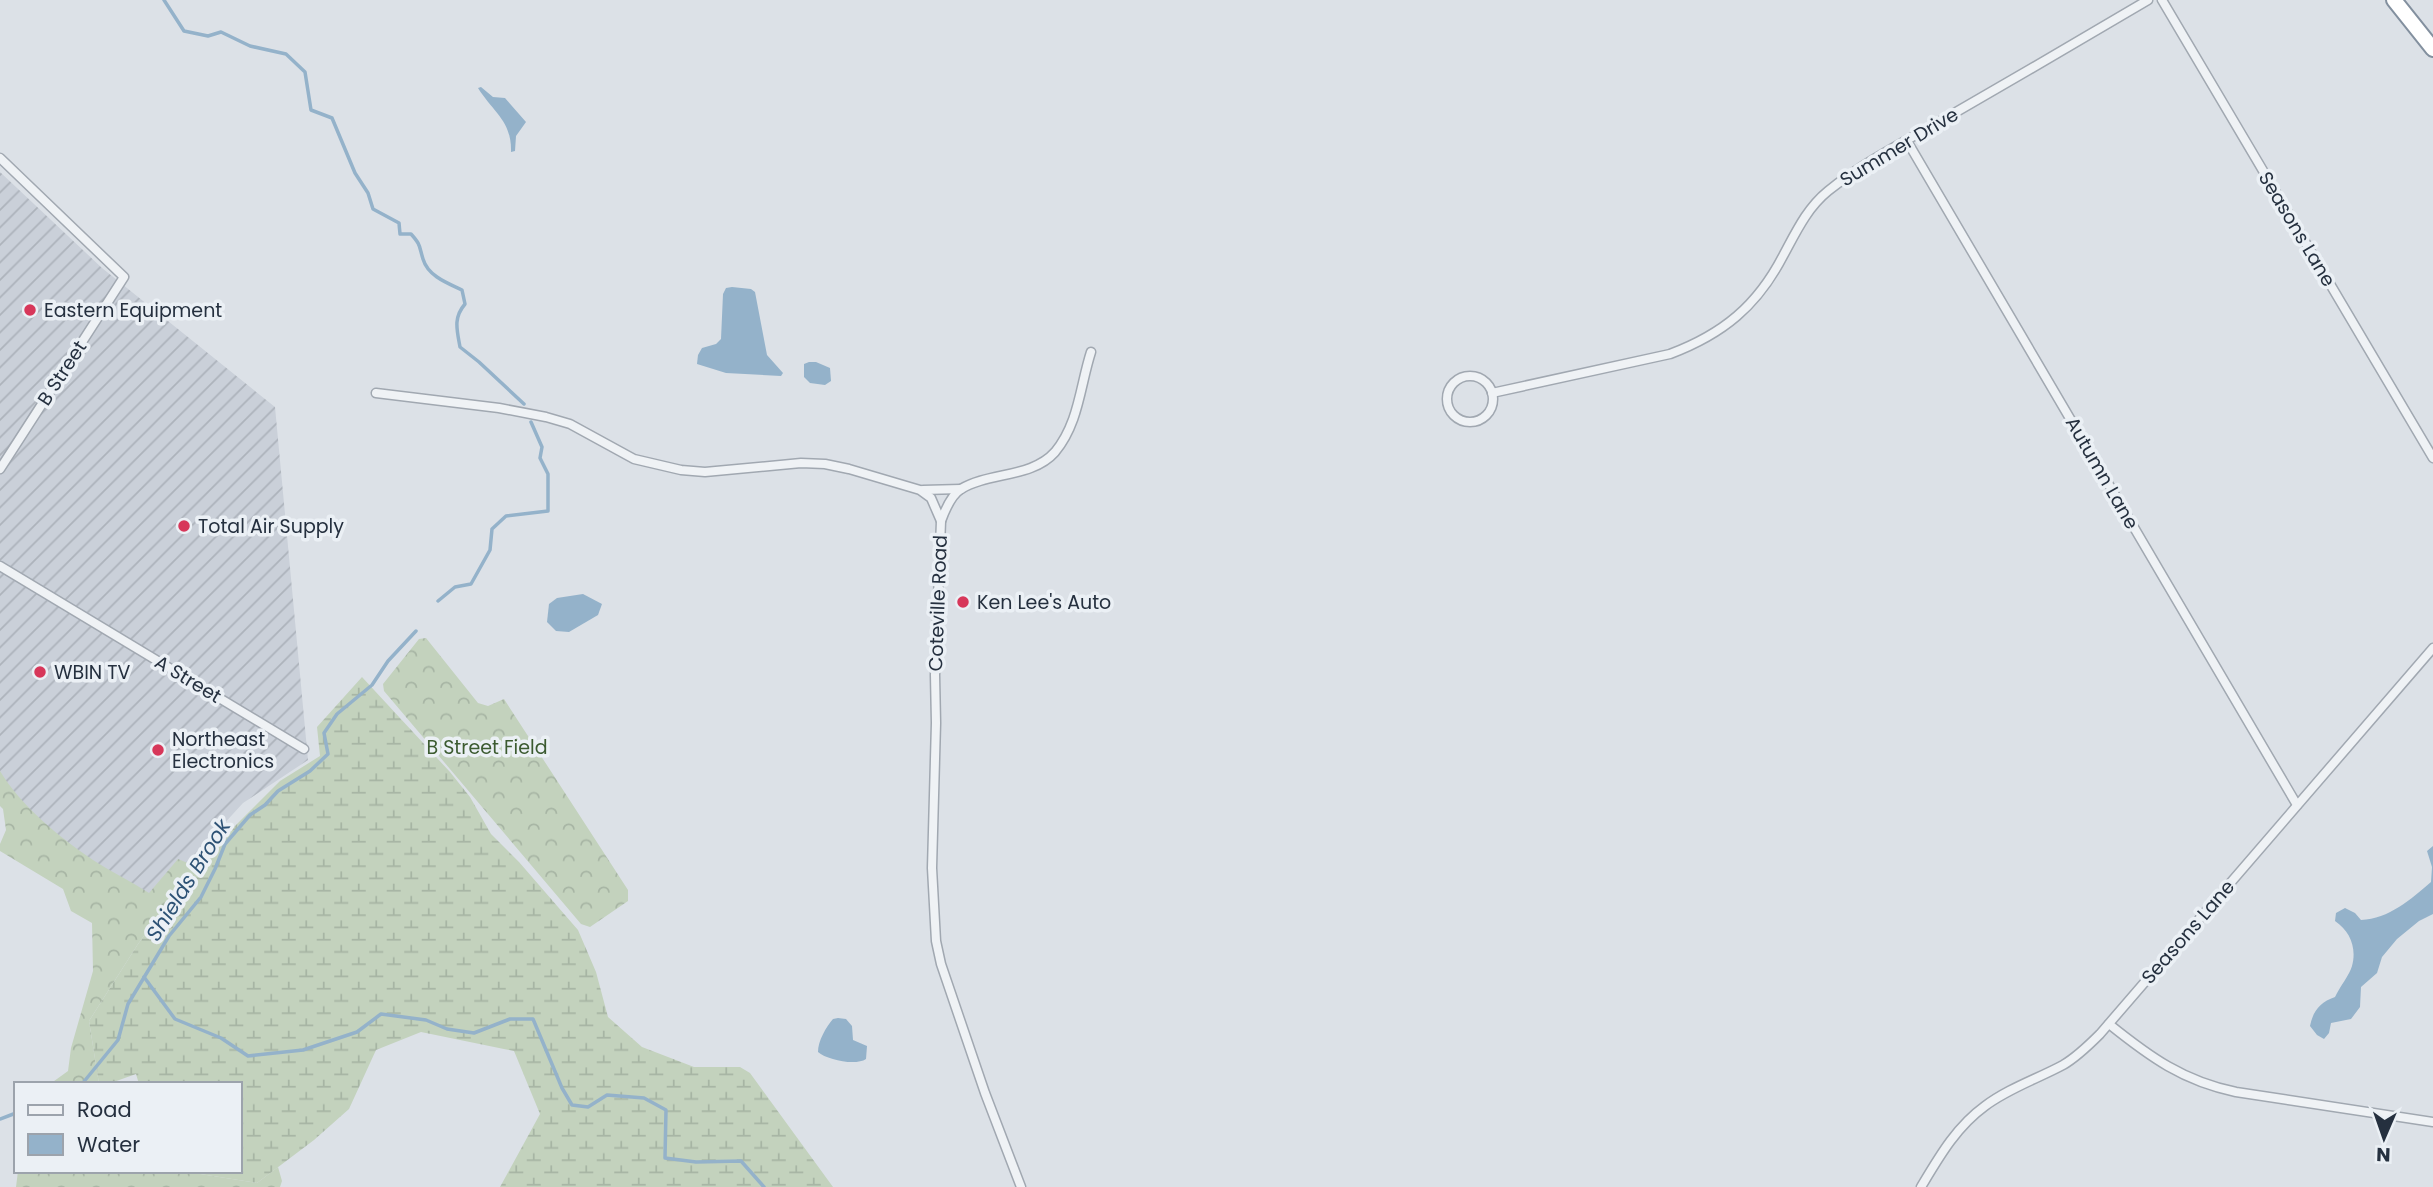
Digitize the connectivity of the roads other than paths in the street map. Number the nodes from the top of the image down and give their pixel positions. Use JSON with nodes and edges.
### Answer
{"nodes":[{"id":1,"x":2148,"y":0,"type":"edge"},
{"id":2,"x":2162,"y":0,"type":"edge"},
{"id":3,"x":2394,"y":0,"type":"edge"},
{"id":4,"x":2433,"y":49,"type":"edge"},
{"id":5,"x":1907,"y":141,"type":"junction"},
{"id":6,"x":0,"y":158,"type":"edge"},
{"id":7,"x":1091,"y":352,"type":"dead end"},
{"id":8,"x":376,"y":393,"type":"dead end"},
{"id":9,"x":1492,"y":393,"type":"junction"},
{"id":10,"x":2433,"y":458,"type":"edge"},
{"id":11,"x":0,"y":469,"type":"edge"},
{"id":12,"x":961,"y":489,"type":"junction"},
{"id":13,"x":920,"y":490,"type":"junction"},
{"id":14,"x":941,"y":520,"type":"junction"},
{"id":15,"x":0,"y":566,"type":"edge"},
{"id":16,"x":2433,"y":648,"type":"edge"},
{"id":17,"x":304,"y":749,"type":"dead end"},
{"id":18,"x":2297,"y":805,"type":"junction"},
{"id":19,"x":2109,"y":1024,"type":"junction"},
{"id":20,"x":2433,"y":1122,"type":"edge"},
{"id":21,"x":1021,"y":1187,"type":"edge"},
{"id":22,"x":1921,"y":1187,"type":"edge"}],
"edges":[{"from":1,"to":5,"type":"street","name":"Summer Drive"},
{"from":2,"to":10,"type":"street","name":"Seasons Lane"},
{"from":3,"to":4,"type":"highway"},
{"from":5,"to":9,"type":"street","name":"Summer Drive"},
{"from":5,"to":18,"type":"street","name":"Autumn Lane"},
{"from":6,"to":11,"type":"street","name":"B Street"},
{"from":7,"to":12,"type":"street"},
{"from":8,"to":13,"type":"street"},
{"from":9,"to":9,"type":"street"},
{"from":12,"to":13,"type":"street"},
{"from":12,"to":14,"type":"street"},
{"from":13,"to":14,"type":"street","name":"Coteville Road"},
{"from":14,"to":21,"type":"street","name":"Coteville Road"},
{"from":15,"to":17,"type":"street","name":"A Street"},
{"from":16,"to":18,"type":"street","name":"Seasons Lane"},
{"from":18,"to":19,"type":"street","name":"Seasons Lane"},
{"from":19,"to":20,"type":"street"},
{"from":19,"to":22,"type":"street","name":"Seasons Lane"}]}
